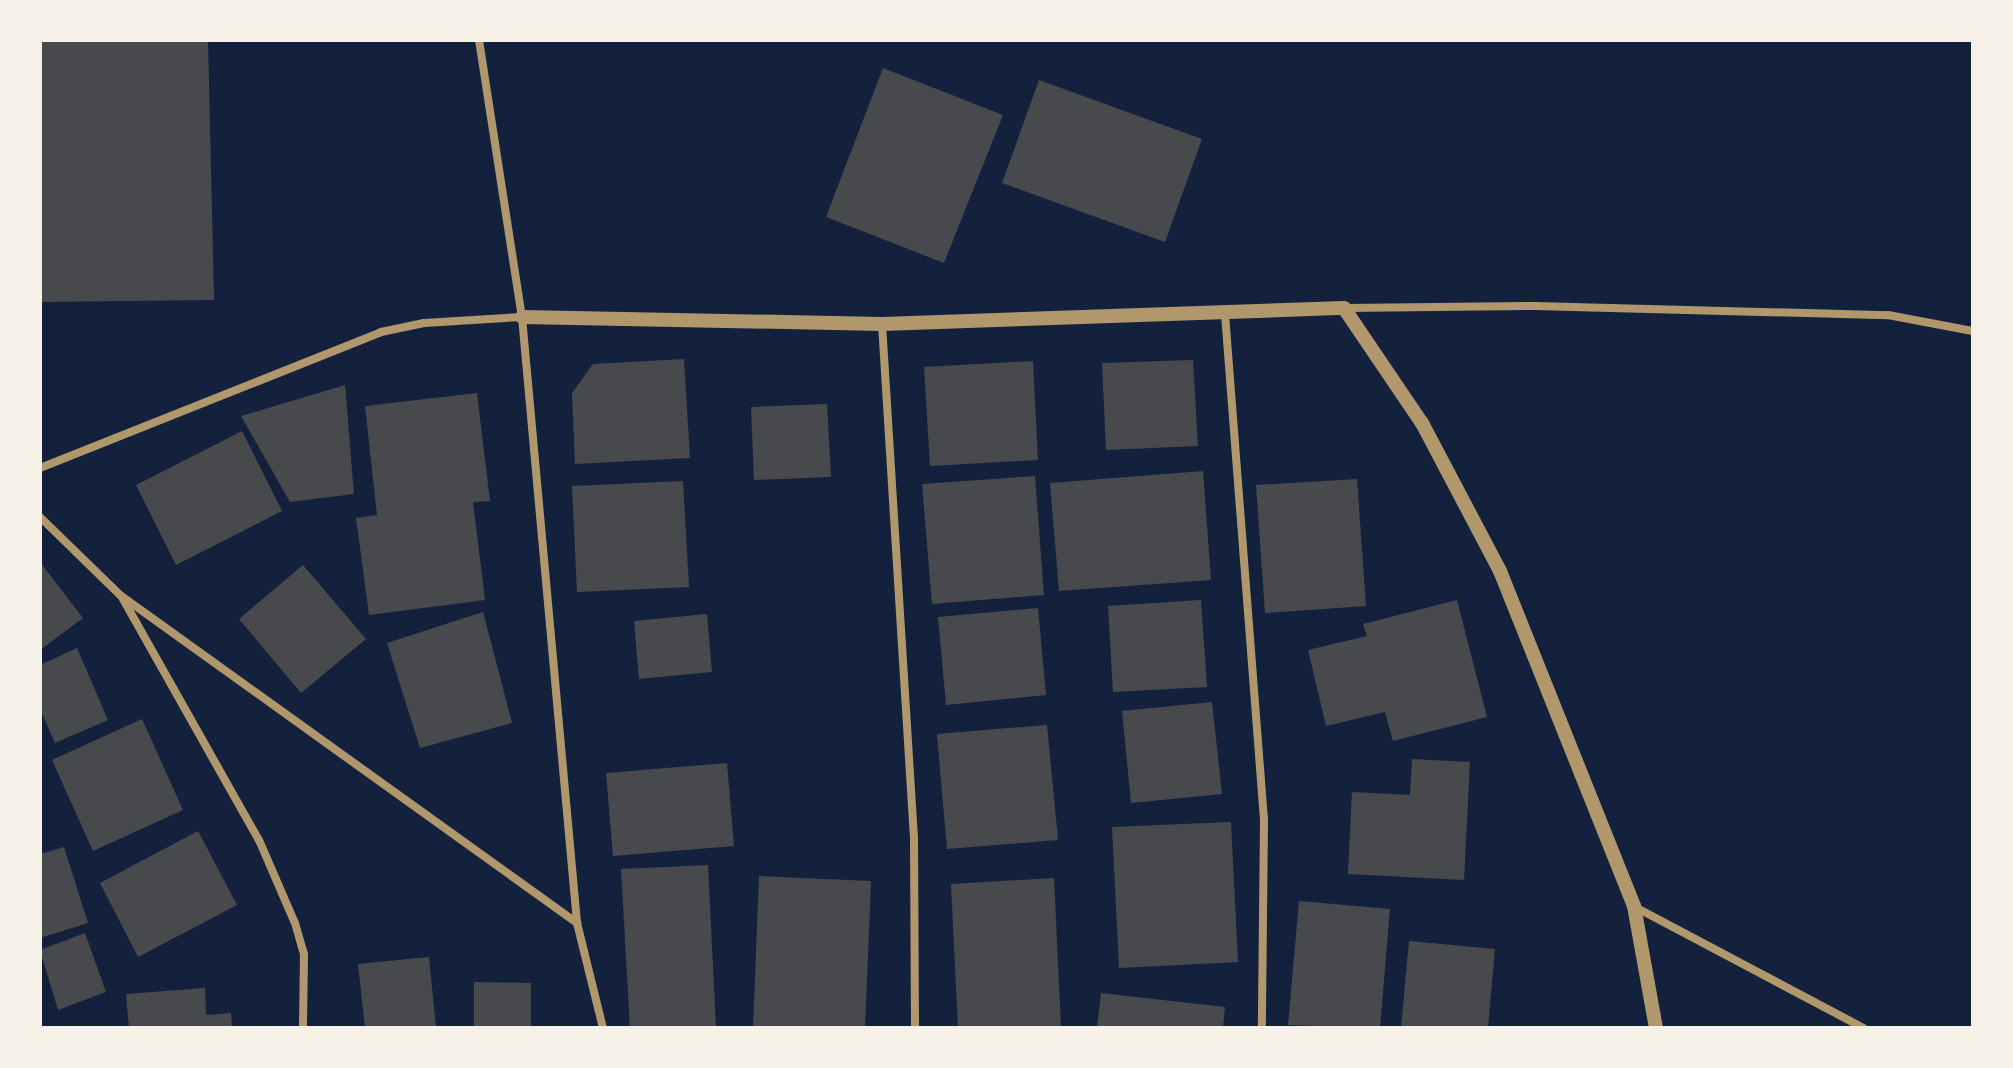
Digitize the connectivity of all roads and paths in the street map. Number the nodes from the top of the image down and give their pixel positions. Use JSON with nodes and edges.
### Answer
{"nodes":[{"id":1,"x":479,"y":40,"type":"edge"},
{"id":2,"x":1344,"y":308,"type":"junction"},
{"id":3,"x":1225,"y":314,"type":"junction"},
{"id":4,"x":522,"y":317,"type":"junction"},
{"id":5,"x":882,"y":324,"type":"junction"},
{"id":6,"x":1973,"y":331,"type":"edge"},
{"id":7,"x":40,"y":468,"type":"edge"},
{"id":8,"x":40,"y":517,"type":"edge"},
{"id":9,"x":120,"y":595,"type":"junction"},
{"id":10,"x":1634,"y":906,"type":"junction"},
{"id":11,"x":577,"y":923,"type":"junction"},
{"id":12,"x":303,"y":1028,"type":"edge"},
{"id":13,"x":603,"y":1028,"type":"edge"},
{"id":14,"x":915,"y":1028,"type":"edge"},
{"id":15,"x":1262,"y":1028,"type":"edge"},
{"id":16,"x":1656,"y":1028,"type":"edge"},
{"id":17,"x":1864,"y":1028,"type":"edge"}],
"edges":[{"from":1,"to":4,"type":"street"},
{"from":2,"to":3,"type":"street"},
{"from":2,"to":6,"type":"street"},
{"from":2,"to":10,"type":"street"},
{"from":3,"to":5,"type":"street"},
{"from":3,"to":15,"type":"street"},
{"from":4,"to":5,"type":"street"},
{"from":4,"to":7,"type":"street"},
{"from":4,"to":11,"type":"street"},
{"from":5,"to":14,"type":"street"},
{"from":8,"to":9,"type":"street"},
{"from":9,"to":11,"type":"street"},
{"from":9,"to":12,"type":"street"},
{"from":10,"to":16,"type":"street"},
{"from":10,"to":17,"type":"street"},
{"from":11,"to":13,"type":"street"}]}
